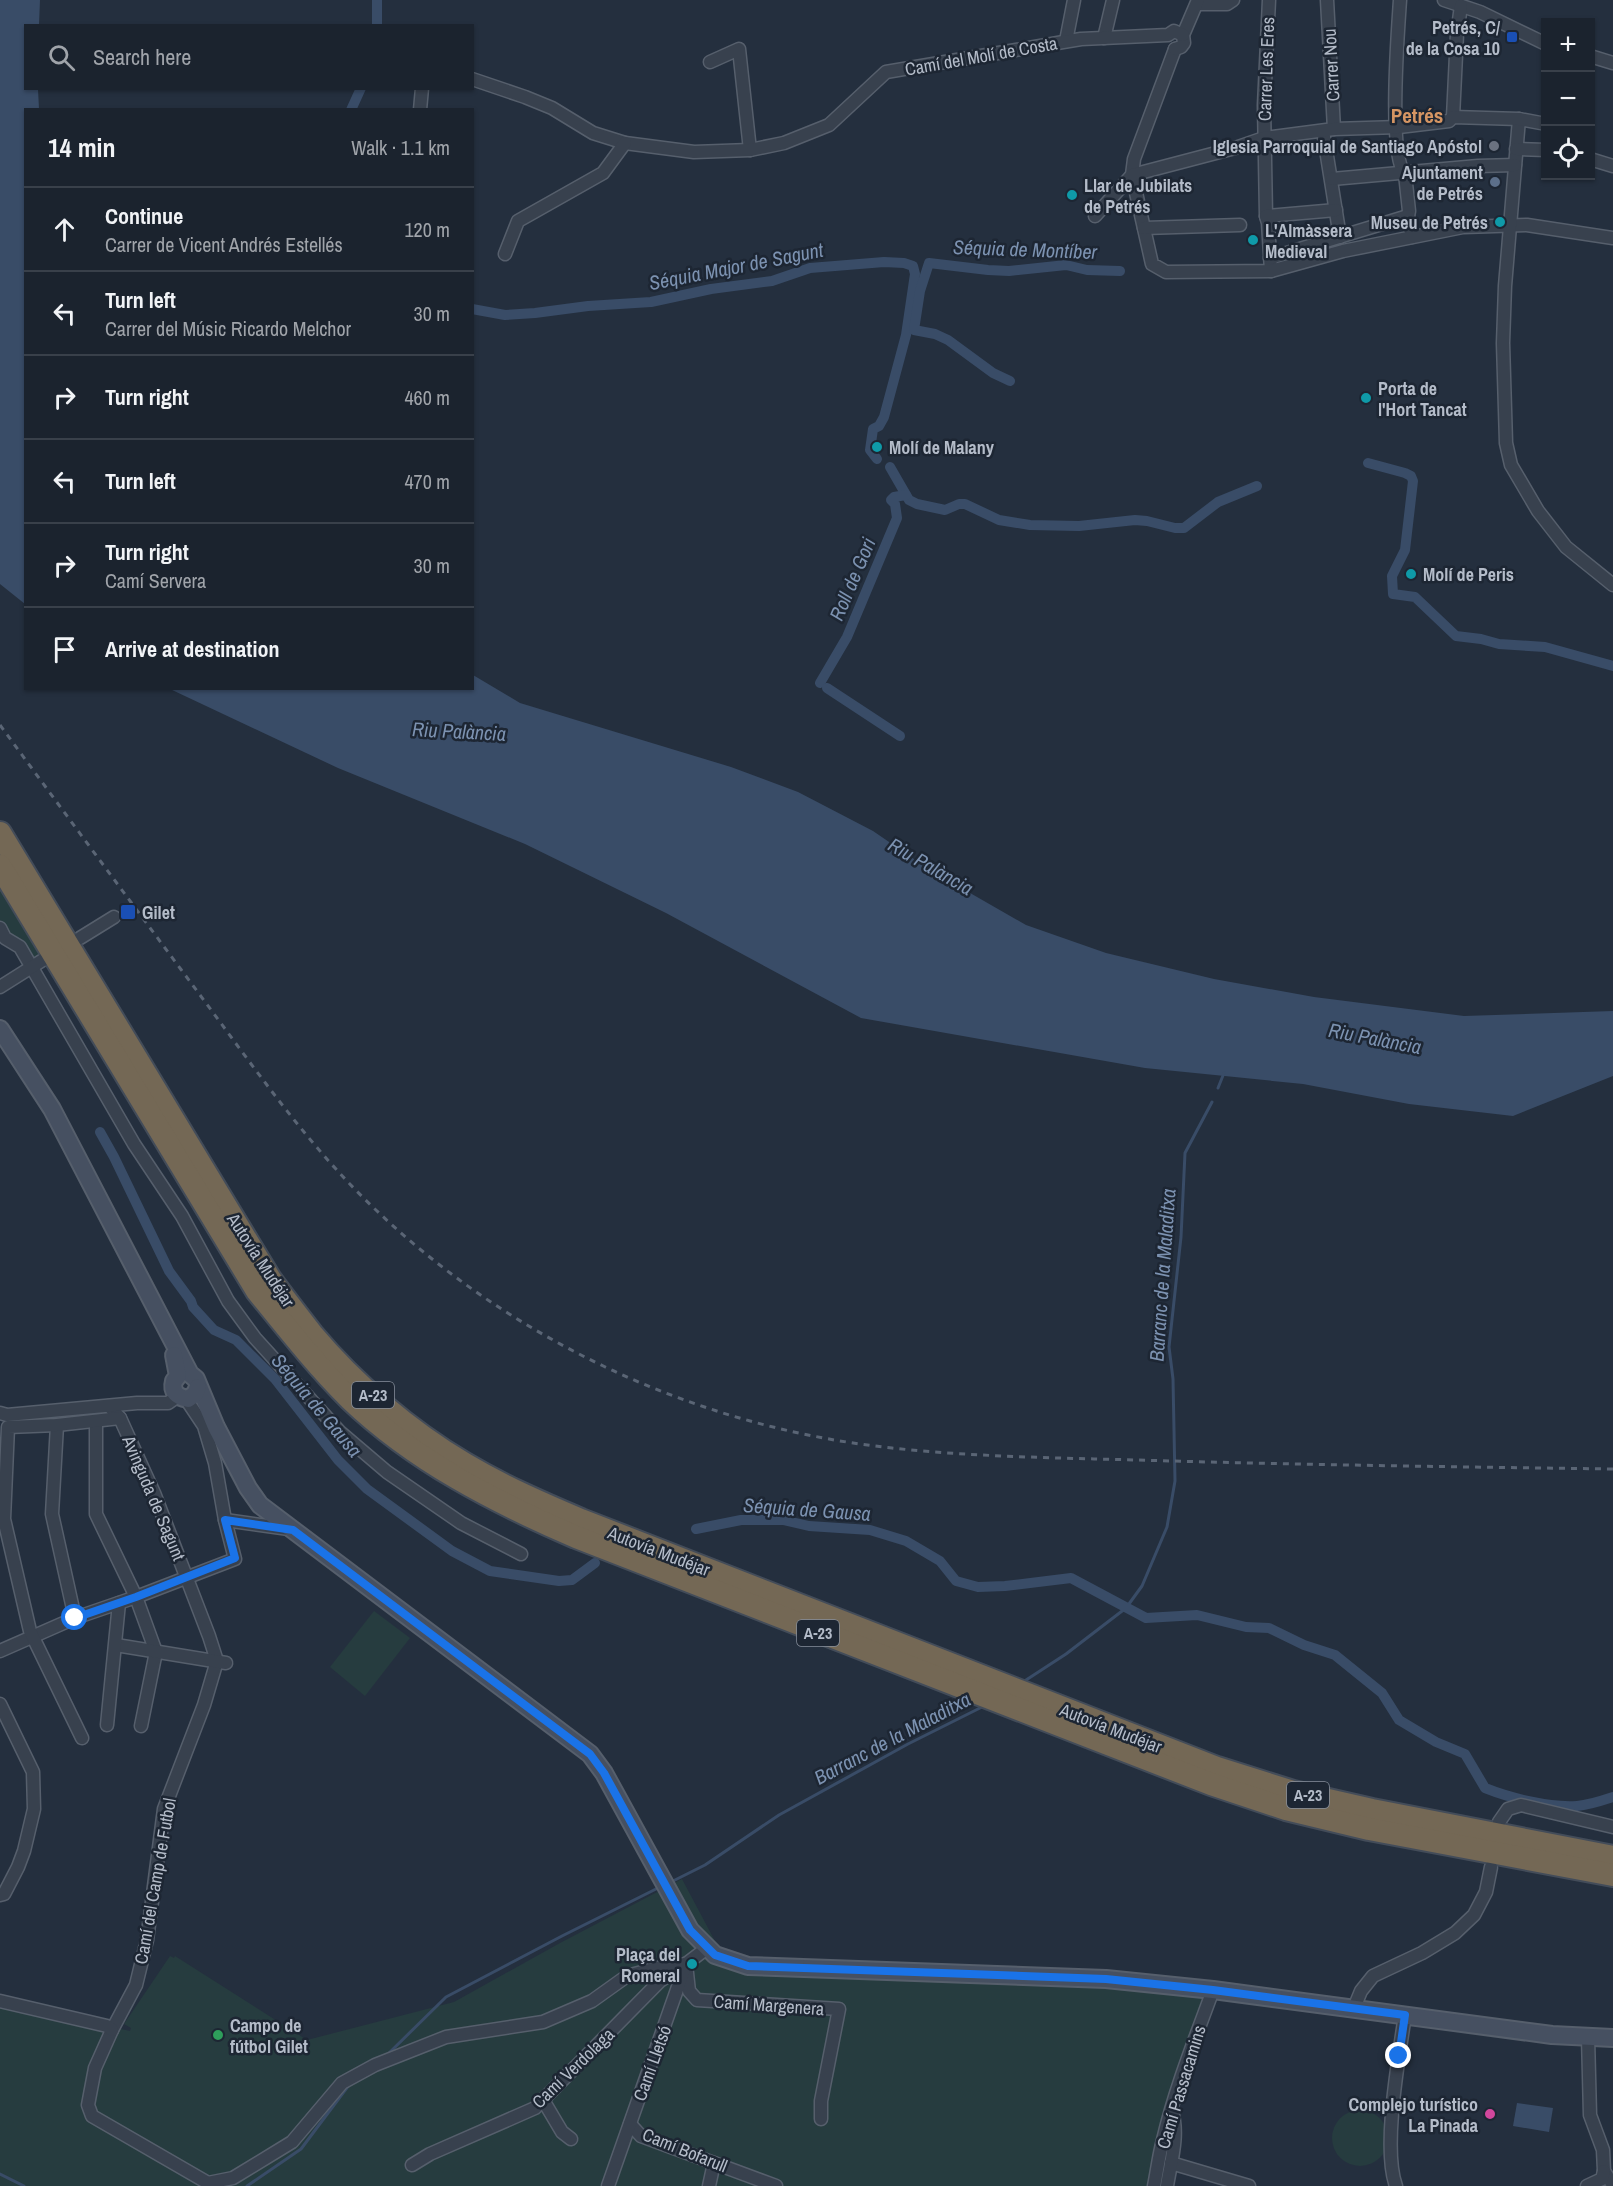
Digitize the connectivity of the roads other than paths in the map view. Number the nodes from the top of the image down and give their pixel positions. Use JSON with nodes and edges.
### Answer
{"nodes":[{"id":1,"x":1074,"y":0,"type":"edge"},
{"id":2,"x":1113,"y":0,"type":"edge"},
{"id":3,"x":1233,"y":0,"type":"edge"},
{"id":4,"x":1263,"y":0,"type":"edge"},
{"id":5,"x":1270,"y":0,"type":"edge"},
{"id":6,"x":1327,"y":0,"type":"edge"},
{"id":7,"x":1400,"y":0,"type":"edge"},
{"id":8,"x":1444,"y":0,"type":"edge"},
{"id":9,"x":1198,"y":2,"type":"edge"},
{"id":10,"x":1461,"y":6,"type":"junction"},
{"id":11,"x":1168,"y":35,"type":"junction"},
{"id":12,"x":1183,"y":35,"type":"junction"},
{"id":13,"x":1104,"y":38,"type":"junction"},
{"id":14,"x":1066,"y":41,"type":"junction"},
{"id":15,"x":1541,"y":42,"type":"edge"},
{"id":16,"x":1175,"y":49,"type":"junction"},
{"id":17,"x":1595,"y":58,"type":"edge"},
{"id":18,"x":711,"y":62,"type":"dead end"},
{"id":19,"x":1613,"y":63,"type":"edge"},
{"id":20,"x":474,"y":80,"type":"edge"},
{"id":21,"x":422,"y":90,"type":"edge"},
{"id":22,"x":420,"y":108,"type":"edge"},
{"id":23,"x":1453,"y":117,"type":"junction"},
{"id":24,"x":1519,"y":118,"type":"junction"},
{"id":25,"x":1541,"y":123,"type":"edge"},
{"id":26,"x":1396,"y":127,"type":"junction"},
{"id":27,"x":1328,"y":130,"type":"junction"},
{"id":28,"x":1264,"y":138,"type":"junction"},
{"id":29,"x":626,"y":143,"type":"junction"},
{"id":30,"x":1516,"y":149,"type":"junction"},
{"id":31,"x":750,"y":150,"type":"junction"},
{"id":32,"x":1541,"y":150,"type":"edge"},
{"id":33,"x":1595,"y":161,"type":"edge"},
{"id":34,"x":1515,"y":165,"type":"junction"},
{"id":35,"x":1613,"y":166,"type":"edge"},
{"id":36,"x":1405,"y":174,"type":"junction"},
{"id":37,"x":1132,"y":175,"type":"junction"},
{"id":38,"x":1332,"y":179,"type":"junction"},
{"id":39,"x":1336,"y":210,"type":"junction"},
{"id":40,"x":1095,"y":216,"type":"dead end"},
{"id":41,"x":1266,"y":216,"type":"junction"},
{"id":42,"x":1408,"y":216,"type":"junction"},
{"id":43,"x":1240,"y":225,"type":"dead end"},
{"id":44,"x":1509,"y":225,"type":"junction"},
{"id":45,"x":1144,"y":228,"type":"junction"},
{"id":46,"x":1340,"y":237,"type":"junction"},
{"id":47,"x":1412,"y":237,"type":"junction"},
{"id":48,"x":1613,"y":238,"type":"edge"},
{"id":49,"x":505,"y":254,"type":"dead end"},
{"id":50,"x":1270,"y":258,"type":"junction"},
{"id":51,"x":1271,"y":271,"type":"junction"},
{"id":52,"x":1613,"y":585,"type":"edge"},
{"id":53,"x":0,"y":832,"type":"edge"},
{"id":54,"x":0,"y":866,"type":"edge"},
{"id":55,"x":114,"y":917,"type":"dead end"},
{"id":56,"x":0,"y":928,"type":"edge"},
{"id":57,"x":80,"y":938,"type":"dead end"},
{"id":58,"x":46,"y":958,"type":"dead end"},
{"id":59,"x":32,"y":967,"type":"junction"},
{"id":60,"x":0,"y":987,"type":"edge"},
{"id":61,"x":0,"y":1029,"type":"edge"},
{"id":62,"x":184,"y":1388,"type":"junction"},
{"id":63,"x":109,"y":1406,"type":"junction"},
{"id":64,"x":0,"y":1413,"type":"edge"},
{"id":65,"x":120,"y":1418,"type":"junction"},
{"id":66,"x":96,"y":1421,"type":"junction"},
{"id":67,"x":57,"y":1425,"type":"junction"},
{"id":68,"x":225,"y":1520,"type":"junction"},
{"id":69,"x":293,"y":1530,"type":"junction"},
{"id":70,"x":521,"y":1554,"type":"dead end"},
{"id":71,"x":187,"y":1578,"type":"junction"},
{"id":72,"x":136,"y":1597,"type":"junction"},
{"id":73,"x":119,"y":1603,"type":"junction"},
{"id":74,"x":75,"y":1618,"type":"junction"},
{"id":75,"x":33,"y":1636,"type":"junction"},
{"id":76,"x":116,"y":1645,"type":"junction"},
{"id":77,"x":0,"y":1650,"type":"edge"},
{"id":78,"x":156,"y":1652,"type":"junction"},
{"id":79,"x":221,"y":1662,"type":"junction"},
{"id":80,"x":1021,"y":1702,"type":"junction"},
{"id":81,"x":0,"y":1704,"type":"edge"},
{"id":82,"x":107,"y":1725,"type":"dead end"},
{"id":83,"x":141,"y":1726,"type":"dead end"},
{"id":84,"x":82,"y":1738,"type":"dead end"},
{"id":85,"x":1499,"y":1822,"type":"dead end"},
{"id":86,"x":1613,"y":1827,"type":"edge"},
{"id":87,"x":1613,"y":1857,"type":"edge"},
{"id":88,"x":1532,"y":1860,"type":"junction"},
{"id":89,"x":1491,"y":1867,"type":"dead end"},
{"id":90,"x":1613,"y":1875,"type":"edge"},
{"id":91,"x":1613,"y":1882,"type":"edge"},
{"id":92,"x":0,"y":1895,"type":"edge"},
{"id":93,"x":707,"y":1948,"type":"junction"},
{"id":94,"x":686,"y":1965,"type":"junction"},
{"id":95,"x":1213,"y":1990,"type":"junction"},
{"id":96,"x":0,"y":2001,"type":"edge"},
{"id":97,"x":1354,"y":2008,"type":"junction"},
{"id":98,"x":1405,"y":2015,"type":"junction"},
{"id":99,"x":112,"y":2030,"type":"junction"},
{"id":100,"x":1588,"y":2037,"type":"junction"},
{"id":101,"x":1613,"y":2038,"type":"edge"},
{"id":102,"x":543,"y":2100,"type":"junction"},
{"id":103,"x":1172,"y":2110,"type":"junction"},
{"id":104,"x":821,"y":2120,"type":"dead end"},
{"id":105,"x":630,"y":2124,"type":"junction"},
{"id":106,"x":572,"y":2139,"type":"dead end"},
{"id":107,"x":714,"y":2163,"type":"junction"},
{"id":108,"x":1171,"y":2163,"type":"junction"},
{"id":109,"x":412,"y":2164,"type":"dead end"},
{"id":110,"x":1610,"y":2179,"type":"edge"},
{"id":111,"x":749,"y":2181,"type":"edge"},
{"id":112,"x":773,"y":2185,"type":"edge"},
{"id":113,"x":608,"y":2186,"type":"edge"},
{"id":114,"x":709,"y":2186,"type":"edge"},
{"id":115,"x":1154,"y":2186,"type":"edge"},
{"id":116,"x":1167,"y":2186,"type":"edge"},
{"id":117,"x":1249,"y":2186,"type":"edge"},
{"id":118,"x":1396,"y":2186,"type":"edge"},
{"id":119,"x":1587,"y":2186,"type":"edge"}],
"edges":[{"from":1,"to":14,"type":"street"},
{"from":2,"to":13,"type":"street"},
{"from":3,"to":9,"type":"street"},
{"from":4,"to":5,"type":"street"},
{"from":5,"to":28,"type":"street","name":"Carrer Les Eres"},
{"from":6,"to":27,"type":"street","name":"Carrer Nou"},
{"from":7,"to":26,"type":"street"},
{"from":8,"to":10,"type":"street"},
{"from":9,"to":12,"type":"street"},
{"from":10,"to":15,"type":"street"},
{"from":10,"to":23,"type":"street"},
{"from":11,"to":12,"type":"street"},
{"from":11,"to":13,"type":"street","name":"Camí del Molí de Costa"},
{"from":11,"to":16,"type":"street"},
{"from":12,"to":16,"type":"street"},
{"from":13,"to":14,"type":"street","name":"Camí del Molí de Costa"},
{"from":14,"to":31,"type":"street","name":"Camí del Molí de Costa"},
{"from":16,"to":37,"type":"street"},
{"from":17,"to":19,"type":"street"},
{"from":18,"to":31,"type":"street"},
{"from":20,"to":29,"type":"street","name":"Camí del Molí de Costa"},
{"from":21,"to":22,"type":"street"},
{"from":23,"to":24,"type":"street"},
{"from":23,"to":26,"type":"street"},
{"from":24,"to":25,"type":"street"},
{"from":24,"to":30,"type":"street"},
{"from":26,"to":27,"type":"street"},
{"from":26,"to":36,"type":"street"},
{"from":27,"to":28,"type":"street"},
{"from":27,"to":38,"type":"street","name":"Carrer Nou"},
{"from":28,"to":37,"type":"street"},
{"from":28,"to":41,"type":"street","name":"Carrer Les Eres"},
{"from":29,"to":31,"type":"street","name":"Camí del Molí de Costa"},
{"from":29,"to":49,"type":"street"},
{"from":30,"to":32,"type":"street"},
{"from":30,"to":34,"type":"street"},
{"from":33,"to":35,"type":"street"},
{"from":34,"to":36,"type":"street"},
{"from":34,"to":44,"type":"street"},
{"from":36,"to":38,"type":"street"},
{"from":36,"to":42,"type":"street"},
{"from":37,"to":40,"type":"street"},
{"from":37,"to":45,"type":"street"},
{"from":38,"to":39,"type":"street","name":"Carrer Nou"},
{"from":39,"to":41,"type":"street"},
{"from":39,"to":46,"type":"street","name":"Carrer Nou"},
{"from":41,"to":50,"type":"street","name":"Carrer Les Eres"},
{"from":42,"to":46,"type":"street"},
{"from":42,"to":47,"type":"street"},
{"from":43,"to":45,"type":"street"},
{"from":44,"to":47,"type":"street"},
{"from":44,"to":48,"type":"street"},
{"from":44,"to":52,"type":"street"},
{"from":45,"to":51,"type":"street"},
{"from":46,"to":50,"type":"street"},
{"from":47,"to":51,"type":"street"},
{"from":50,"to":51,"type":"street","name":"Carrer Les Eres"},
{"from":53,"to":80,"type":"highway","name":"Autovía Mudéjar","number":"A-23"},
{"from":54,"to":80,"type":"highway","name":"Autovía Mudéjar","number":"A-23"},
{"from":55,"to":57,"type":"street"},
{"from":56,"to":59,"type":"street"},
{"from":58,"to":59,"type":"street"},
{"from":59,"to":60,"type":"street"},
{"from":59,"to":70,"type":"street"},
{"from":61,"to":62,"type":"main road"},
{"from":62,"to":63,"type":"street"},
{"from":62,"to":68,"type":"street"},
{"from":62,"to":69,"type":"main road"},
{"from":63,"to":64,"type":"street"},
{"from":63,"to":65,"type":"street","name":"Avinguda de Sagunt"},
{"from":65,"to":66,"type":"street"},
{"from":65,"to":71,"type":"street","name":"Avinguda de Sagunt"},
{"from":66,"to":67,"type":"street"},
{"from":66,"to":72,"type":"street"},
{"from":67,"to":74,"type":"street"},
{"from":67,"to":75,"type":"street"},
{"from":68,"to":69,"type":"street"},
{"from":68,"to":71,"type":"street"},
{"from":69,"to":93,"type":"main road"},
{"from":71,"to":72,"type":"street"},
{"from":71,"to":79,"type":"street","name":"Avinguda de Sagunt"},
{"from":72,"to":73,"type":"street"},
{"from":72,"to":78,"type":"street"},
{"from":73,"to":74,"type":"street"},
{"from":73,"to":76,"type":"street"},
{"from":74,"to":75,"type":"street"},
{"from":75,"to":77,"type":"street"},
{"from":75,"to":84,"type":"street"},
{"from":76,"to":78,"type":"street"},
{"from":76,"to":82,"type":"street"},
{"from":78,"to":79,"type":"street"},
{"from":78,"to":83,"type":"street"},
{"from":79,"to":99,"type":"street","name":"Camí del Camp de Futbol"},
{"from":80,"to":87,"type":"highway","name":"Autovía Mudéjar","number":"A-23"},
{"from":80,"to":88,"type":"highway","name":"Autovía Mudéjar","number":"A-23"},
{"from":81,"to":92,"type":"street"},
{"from":85,"to":86,"type":"street"},
{"from":88,"to":90,"type":"highway","name":"Autovía Mudéjar","number":"A-23"},
{"from":88,"to":91,"type":"highway"},
{"from":89,"to":97,"type":"street"},
{"from":93,"to":94,"type":"street"},
{"from":93,"to":95,"type":"main road"},
{"from":94,"to":99,"type":"street","name":"Camí del Camp de Futbol"},
{"from":94,"to":102,"type":"street","name":"Camí Verdolaga"},
{"from":94,"to":104,"type":"street","name":"Camí Margenera"},
{"from":94,"to":105,"type":"street","name":"Camí Lletsó"},
{"from":95,"to":97,"type":"main road"},
{"from":95,"to":103,"type":"street","name":"Camí Passacamins"},
{"from":96,"to":99,"type":"street"},
{"from":97,"to":98,"type":"main road"},
{"from":98,"to":100,"type":"main road"},
{"from":98,"to":118,"type":"street"},
{"from":100,"to":101,"type":"main road"},
{"from":100,"to":110,"type":"street"},
{"from":102,"to":106,"type":"street"},
{"from":102,"to":109,"type":"street","name":"Camí Verdolaga"},
{"from":103,"to":108,"type":"street"},
{"from":103,"to":115,"type":"street","name":"Camí Passacamins"},
{"from":105,"to":107,"type":"street","name":"Camí Bofarull"},
{"from":105,"to":113,"type":"street","name":"Camí Lletsó"},
{"from":107,"to":111,"type":"street","name":"Camí Bofarull"},
{"from":107,"to":114,"type":"street"},
{"from":108,"to":116,"type":"street"},
{"from":108,"to":117,"type":"street"},
{"from":110,"to":119,"type":"street"},
{"from":111,"to":112,"type":"street","name":"Camí Bofarull"}]}
